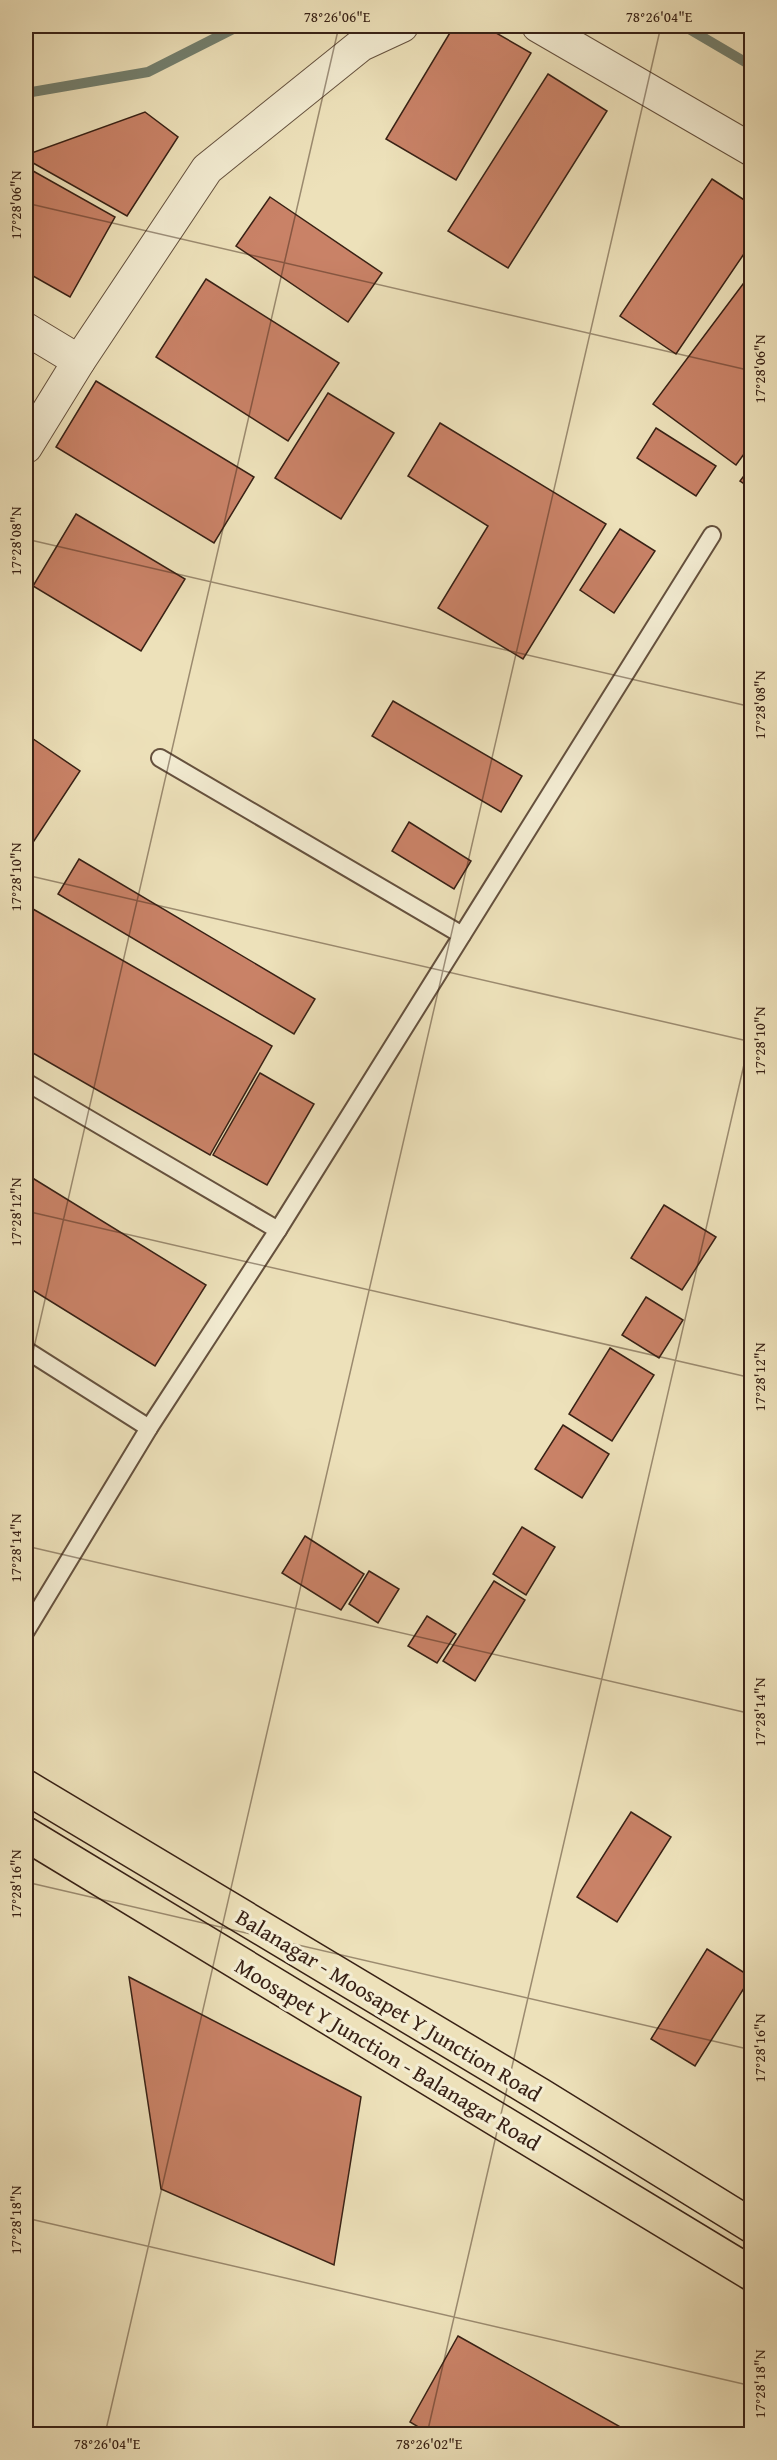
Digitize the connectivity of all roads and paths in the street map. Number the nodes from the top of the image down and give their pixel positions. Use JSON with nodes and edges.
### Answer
{"nodes":[{"id":1,"x":402,"y":26,"type":"edge"},
{"id":2,"x":538,"y":26,"type":"edge"},
{"id":3,"x":752,"y":150,"type":"edge"},
{"id":4,"x":26,"y":329,"type":"edge"},
{"id":5,"x":79,"y":361,"type":"junction"},
{"id":6,"x":26,"y":447,"type":"edge"},
{"id":7,"x":712,"y":535,"type":"dead end"},
{"id":8,"x":160,"y":758,"type":"dead end"},
{"id":9,"x":462,"y":935,"type":"junction"},
{"id":10,"x":26,"y":1082,"type":"edge"},
{"id":11,"x":278,"y":1230,"type":"junction"},
{"id":12,"x":26,"y":1350,"type":"edge"},
{"id":13,"x":149,"y":1428,"type":"junction"},
{"id":14,"x":26,"y":1631,"type":"edge"},
{"id":15,"x":26,"y":1787,"type":"edge"},
{"id":16,"x":26,"y":1834,"type":"edge"},
{"id":17,"x":752,"y":2226,"type":"edge"},
{"id":18,"x":752,"y":2274,"type":"edge"}],
"edges":[{"from":1,"to":5,"type":"street"},
{"from":2,"to":3,"type":"street"},
{"from":4,"to":5,"type":"street"},
{"from":5,"to":6,"type":"street"},
{"from":7,"to":9,"type":"lane"},
{"from":8,"to":9,"type":"lane"},
{"from":9,"to":11,"type":"lane"},
{"from":10,"to":11,"type":"lane"},
{"from":11,"to":13,"type":"lane"},
{"from":12,"to":13,"type":"lane"},
{"from":13,"to":14,"type":"lane"},
{"from":15,"to":17,"type":"main road","name":"Balanagar - Moosapet Y Junction Road"},
{"from":16,"to":18,"type":"main road","name":"Moosapet Y Junction - Balanagar Road"}]}
